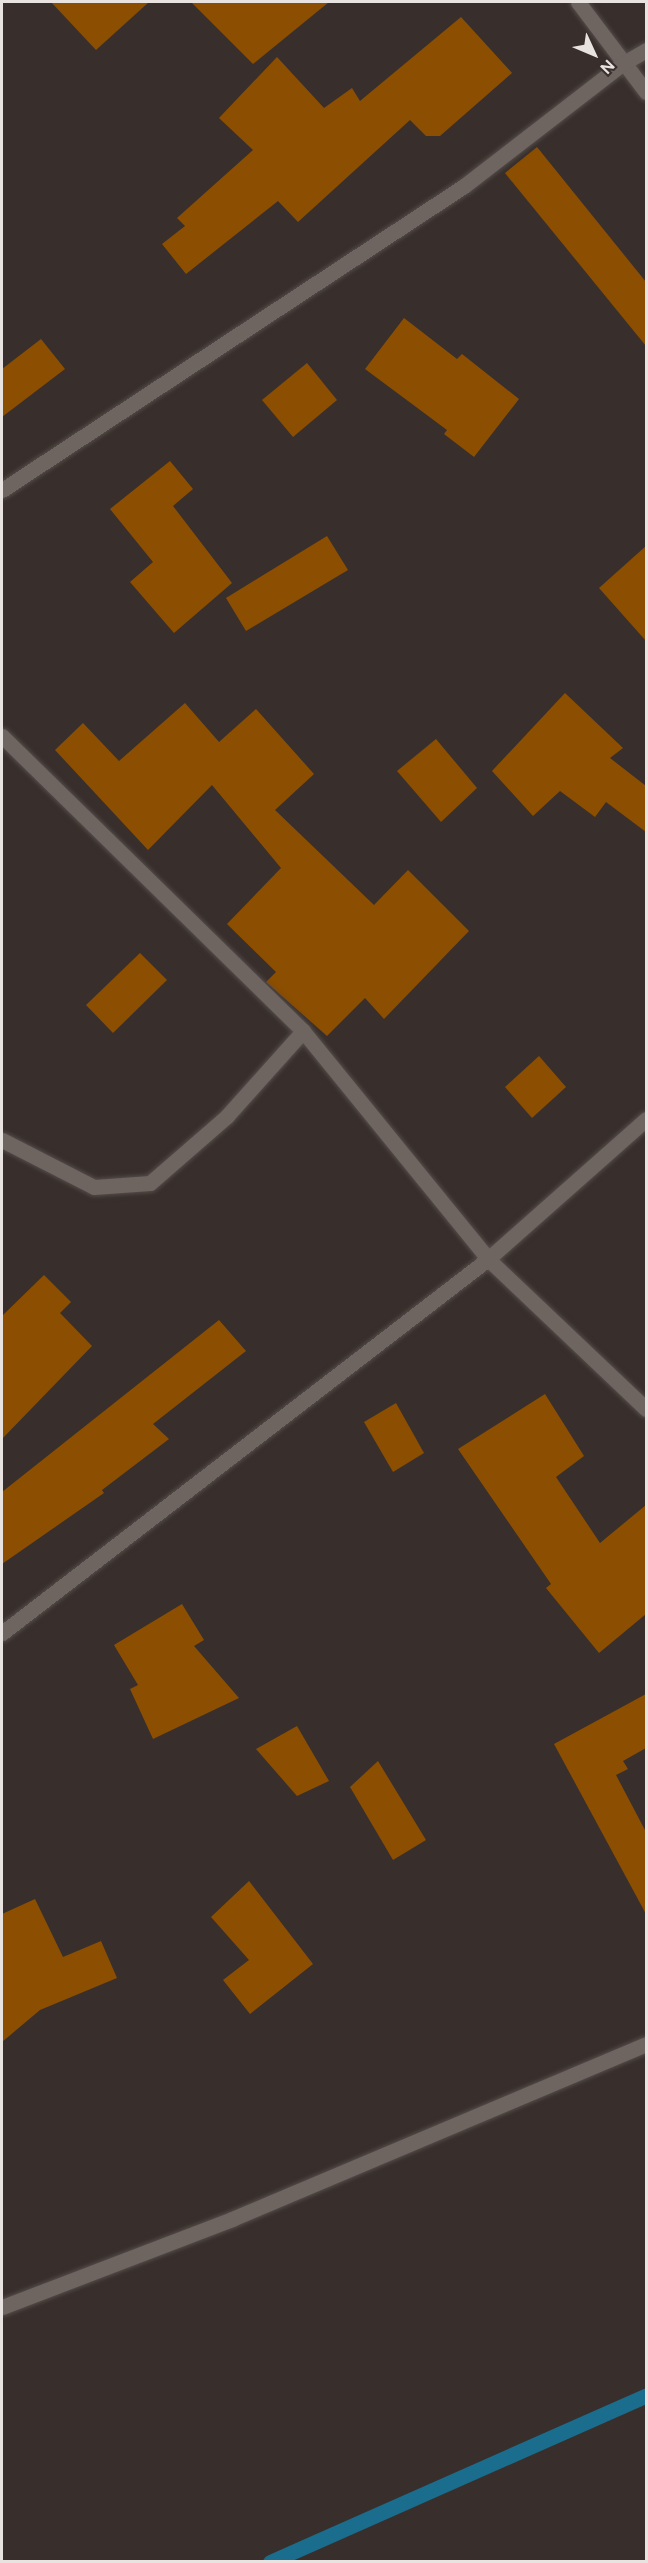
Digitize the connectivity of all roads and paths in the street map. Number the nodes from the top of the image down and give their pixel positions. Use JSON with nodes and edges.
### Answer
{"nodes":[{"id":1,"x":578,"y":2,"type":"edge"},
{"id":2,"x":646,"y":50,"type":"edge"},
{"id":3,"x":622,"y":64,"type":"junction"},
{"id":4,"x":646,"y":92,"type":"edge"},
{"id":5,"x":2,"y":489,"type":"edge"},
{"id":6,"x":2,"y":736,"type":"edge"},
{"id":7,"x":303,"y":1031,"type":"junction"},
{"id":8,"x":646,"y":1119,"type":"edge"},
{"id":9,"x":2,"y":1140,"type":"edge"},
{"id":10,"x":488,"y":1258,"type":"junction"},
{"id":11,"x":646,"y":1409,"type":"edge"},
{"id":12,"x":2,"y":1633,"type":"edge"},
{"id":13,"x":646,"y":2044,"type":"edge"},
{"id":14,"x":2,"y":2307,"type":"edge"}],
"edges":[{"from":1,"to":3,"type":"street"},
{"from":2,"to":3,"type":"street"},
{"from":3,"to":4,"type":"street"},
{"from":3,"to":5,"type":"street"},
{"from":6,"to":7,"type":"street"},
{"from":7,"to":9,"type":"street"},
{"from":7,"to":10,"type":"street"},
{"from":8,"to":10,"type":"street"},
{"from":10,"to":11,"type":"street"},
{"from":10,"to":12,"type":"street"},
{"from":13,"to":14,"type":"street"}]}
